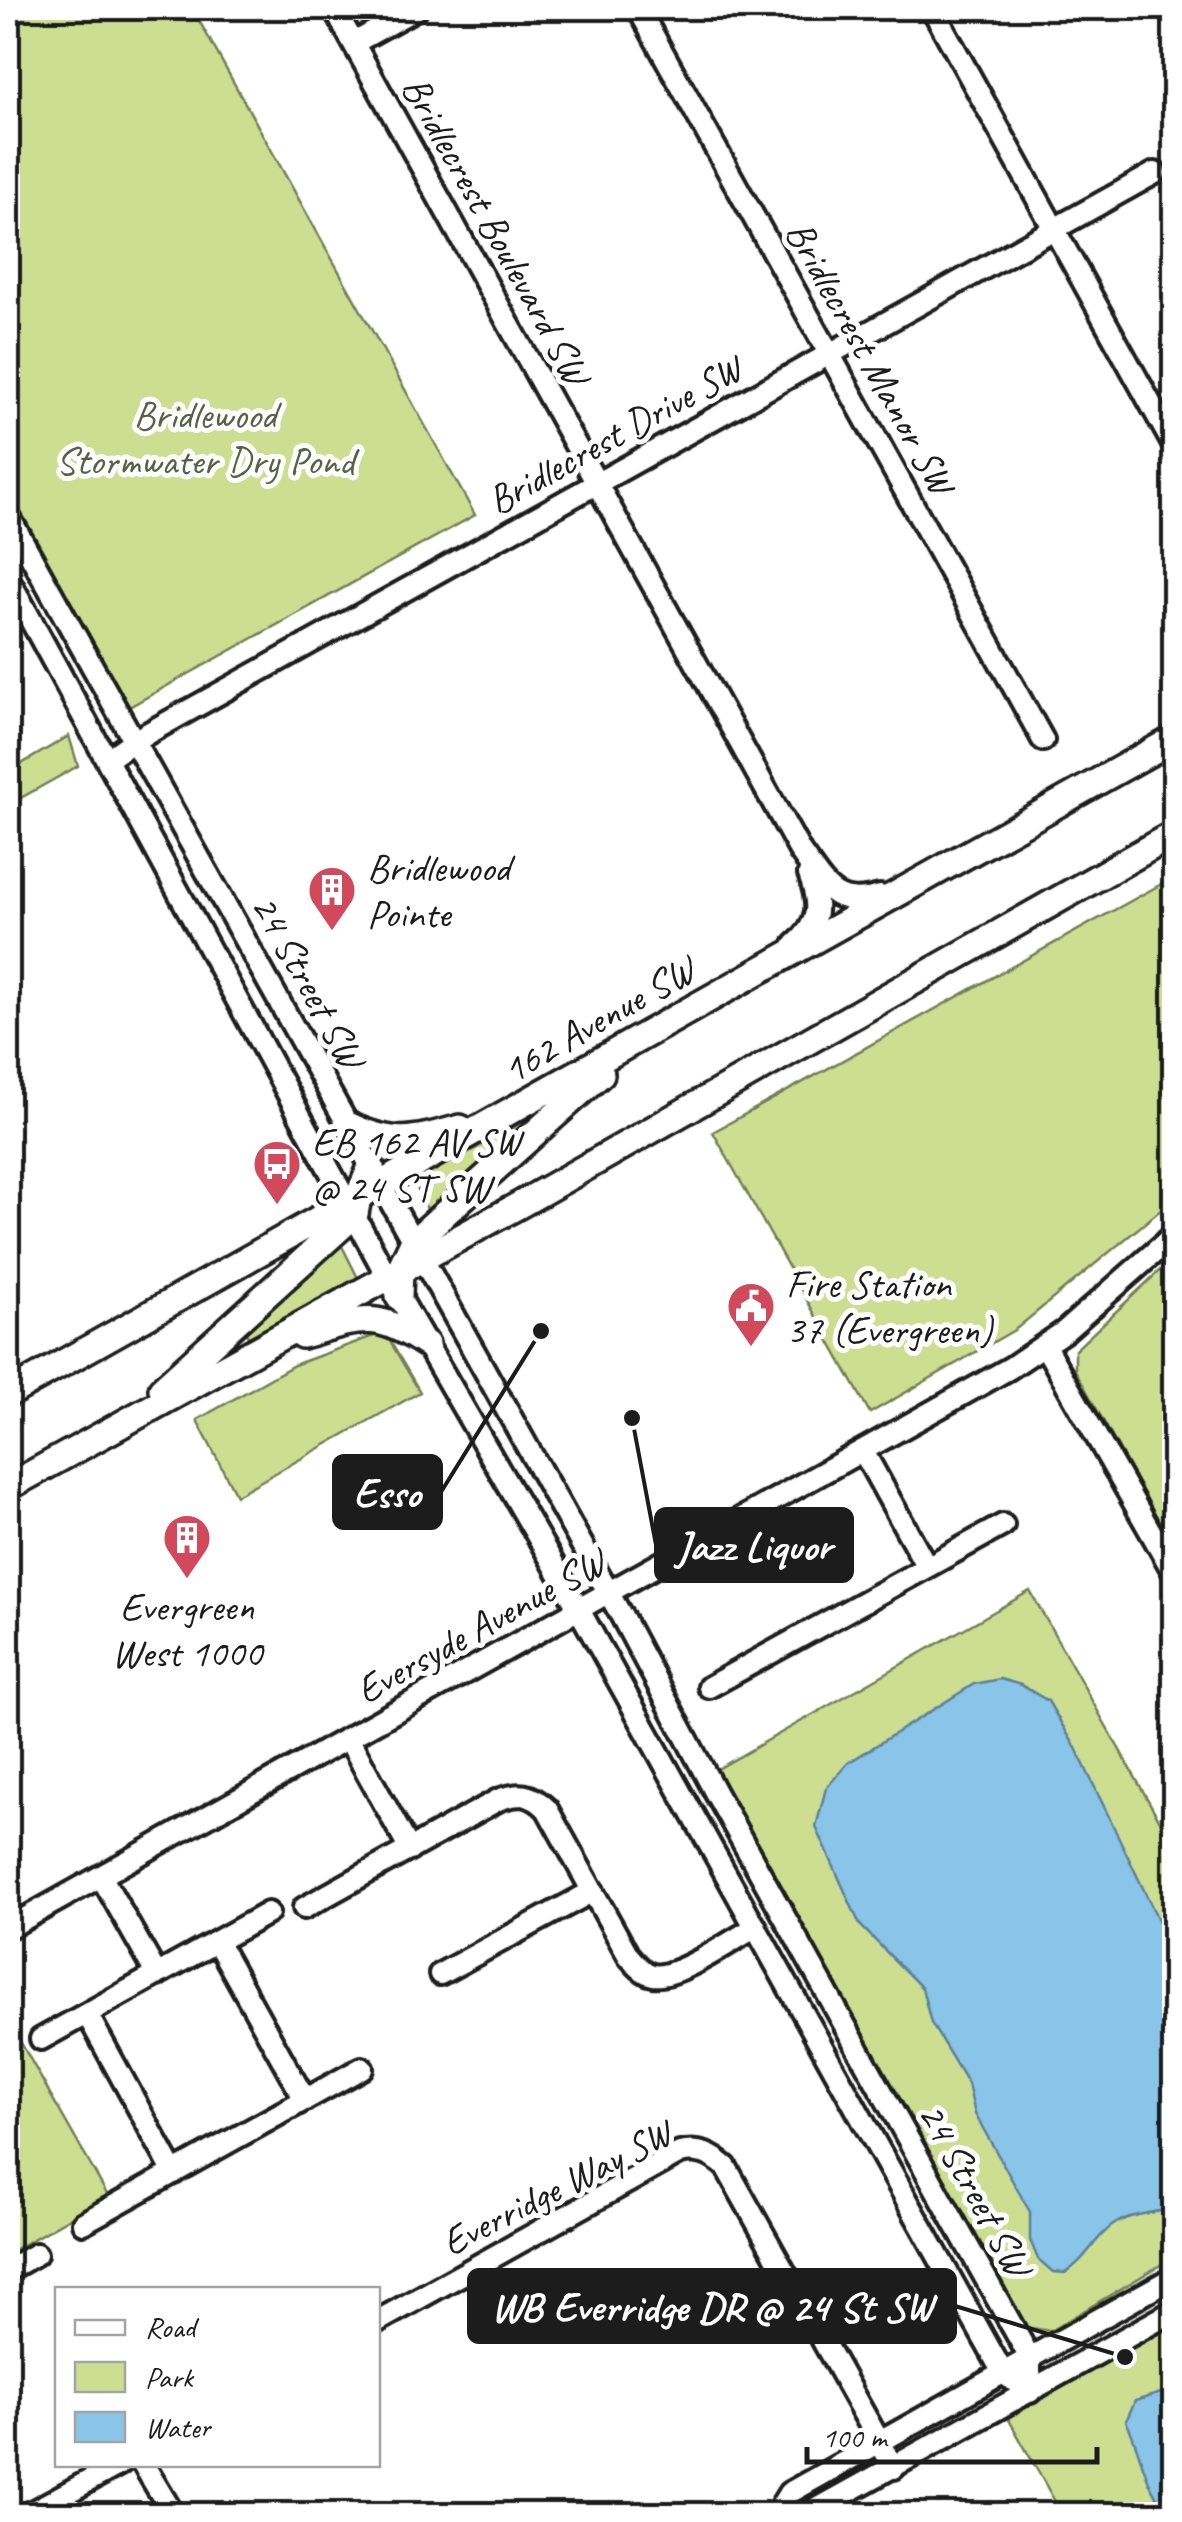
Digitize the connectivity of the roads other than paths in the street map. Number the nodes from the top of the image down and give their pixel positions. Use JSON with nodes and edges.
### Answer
{"nodes":[{"id":1,"x":334,"y":8,"type":"edge"},
{"id":2,"x":416,"y":8,"type":"edge"},
{"id":3,"x":638,"y":8,"type":"edge"},
{"id":4,"x":932,"y":8,"type":"edge"},
{"id":5,"x":354,"y":42,"type":"junction"},
{"id":6,"x":1155,"y":173,"type":"dead end"},
{"id":7,"x":1055,"y":229,"type":"junction"},
{"id":8,"x":830,"y":354,"type":"junction"},
{"id":9,"x":1174,"y":446,"type":"edge"},
{"id":10,"x":597,"y":483,"type":"junction"},
{"id":11,"x":8,"y":515,"type":"edge"},
{"id":12,"x":8,"y":578,"type":"edge"},
{"id":13,"x":1043,"y":740,"type":"dead end"},
{"id":14,"x":1174,"y":740,"type":"edge"},
{"id":15,"x":132,"y":742,"type":"junction"},
{"id":16,"x":108,"y":759,"type":"junction"},
{"id":17,"x":1174,"y":834,"type":"edge"},
{"id":18,"x":801,"y":853,"type":"junction"},
{"id":19,"x":902,"y":890,"type":"junction"},
{"id":20,"x":780,"y":957,"type":"junction"},
{"id":21,"x":647,"y":1036,"type":"junction"},
{"id":22,"x":499,"y":1118,"type":"junction"},
{"id":23,"x":348,"y":1125,"type":"junction"},
{"id":24,"x":363,"y":1193,"type":"junction"},
{"id":25,"x":1174,"y":1235,"type":"edge"},
{"id":26,"x":404,"y":1268,"type":"junction"},
{"id":27,"x":426,"y":1344,"type":"junction"},
{"id":28,"x":1045,"y":1346,"type":"junction"},
{"id":29,"x":259,"y":1347,"type":"junction"},
{"id":30,"x":8,"y":1394,"type":"edge"},
{"id":31,"x":120,"y":1425,"type":"junction"},
{"id":32,"x":864,"y":1451,"type":"junction"},
{"id":33,"x":8,"y":1487,"type":"edge"},
{"id":34,"x":1003,"y":1525,"type":"dead end"},
{"id":35,"x":928,"y":1567,"type":"junction"},
{"id":36,"x":1174,"y":1573,"type":"edge"},
{"id":37,"x":608,"y":1594,"type":"junction"},
{"id":38,"x":579,"y":1610,"type":"junction"},
{"id":39,"x":709,"y":1688,"type":"dead end"},
{"id":40,"x":348,"y":1738,"type":"junction"},
{"id":41,"x":410,"y":1850,"type":"junction"},
{"id":42,"x":101,"y":1876,"type":"junction"},
{"id":43,"x":593,"y":1891,"type":"junction"},
{"id":44,"x":304,"y":1908,"type":"dead end"},
{"id":45,"x":268,"y":1913,"type":"dead end"},
{"id":46,"x":756,"y":1927,"type":"junction"},
{"id":47,"x":8,"y":1928,"type":"edge"},
{"id":48,"x":217,"y":1942,"type":"junction"},
{"id":49,"x":440,"y":1974,"type":"dead end"},
{"id":50,"x":156,"y":1975,"type":"junction"},
{"id":51,"x":87,"y":2014,"type":"junction"},
{"id":52,"x":41,"y":2039,"type":"dead end"},
{"id":53,"x":362,"y":2068,"type":"dead end"},
{"id":54,"x":305,"y":2100,"type":"junction"},
{"id":55,"x":174,"y":2173,"type":"junction"},
{"id":56,"x":83,"y":2224,"type":"dead end"},
{"id":57,"x":36,"y":2254,"type":"dead end"},
{"id":58,"x":8,"y":2270,"type":"edge"},
{"id":59,"x":1174,"y":2278,"type":"edge"},
{"id":60,"x":1174,"y":2311,"type":"edge"},
{"id":61,"x":380,"y":2319,"type":"edge"},
{"id":62,"x":1030,"y":2358,"type":"junction"},
{"id":63,"x":1003,"y":2373,"type":"junction"},
{"id":64,"x":1030,"y":2392,"type":"junction"},
{"id":65,"x":879,"y":2442,"type":"junction"},
{"id":66,"x":114,"y":2467,"type":"edge"},
{"id":67,"x":145,"y":2467,"type":"edge"},
{"id":68,"x":894,"y":2468,"type":"junction"},
{"id":69,"x":28,"y":2514,"type":"edge"},
{"id":70,"x":173,"y":2514,"type":"edge"},
{"id":71,"x":776,"y":2514,"type":"edge"},
{"id":72,"x":808,"y":2514,"type":"edge"}],
"edges":[{"from":1,"to":5,"type":"street","name":"Bridlecrest Boulevard SW"},
{"from":2,"to":5,"type":"street"},
{"from":3,"to":8,"type":"street","name":"Bridlecrest Manor SW"},
{"from":4,"to":7,"type":"street"},
{"from":5,"to":10,"type":"street","name":"Bridlecrest Boulevard SW"},
{"from":6,"to":7,"type":"street","name":"Bridlecrest Drive SW"},
{"from":7,"to":8,"type":"street","name":"Bridlecrest Drive SW"},
{"from":7,"to":9,"type":"street"},
{"from":8,"to":10,"type":"street","name":"Bridlecrest Drive SW"},
{"from":8,"to":13,"type":"street","name":"Bridlecrest Manor SW"},
{"from":10,"to":15,"type":"street","name":"Bridlecrest Drive SW"},
{"from":10,"to":18,"type":"street","name":"Bridlecrest Boulevard SW"},
{"from":11,"to":15,"type":"street","name":"24 Street SW"},
{"from":12,"to":16,"type":"street","name":"24 Street SW"},
{"from":14,"to":19,"type":"main road","name":"162 Avenue SW"},
{"from":15,"to":16,"type":"street","name":"Bridlecrest Drive SW"},
{"from":15,"to":23,"type":"street","name":"24 Street SW"},
{"from":16,"to":24,"type":"street","name":"24 Street SW"},
{"from":17,"to":26,"type":"main road"},
{"from":18,"to":19,"type":"street"},
{"from":18,"to":20,"type":"street"},
{"from":19,"to":20,"type":"main road","name":"162 Avenue SW"},
{"from":20,"to":21,"type":"main road","name":"162 Avenue SW"},
{"from":21,"to":22,"type":"main road","name":"162 Avenue SW"},
{"from":21,"to":26,"type":"main road"},
{"from":22,"to":23,"type":"main road"},
{"from":22,"to":24,"type":"main road","name":"162 Avenue SW"},
{"from":23,"to":24,"type":"street","name":"24 Street SW"},
{"from":24,"to":26,"type":"street","name":"24 Street SW"},
{"from":24,"to":26,"type":"street","name":"24 Street SW"},
{"from":24,"to":30,"type":"main road","name":"162 Avenue SW"},
{"from":24,"to":31,"type":"main road"},
{"from":25,"to":28,"type":"street","name":"Eversyde Avenue SW"},
{"from":26,"to":27,"type":"street","name":"24 Street SW"},
{"from":26,"to":29,"type":"main road"},
{"from":26,"to":37,"type":"street","name":"24 Street SW"},
{"from":27,"to":29,"type":"main road"},
{"from":27,"to":38,"type":"street","name":"24 Street SW"},
{"from":28,"to":32,"type":"street","name":"Eversyde Avenue SW"},
{"from":28,"to":36,"type":"street"},
{"from":29,"to":31,"type":"main road"},
{"from":31,"to":33,"type":"main road"},
{"from":32,"to":35,"type":"street"},
{"from":32,"to":37,"type":"street","name":"Eversyde Avenue SW"},
{"from":34,"to":35,"type":"street"},
{"from":35,"to":39,"type":"street"},
{"from":37,"to":38,"type":"street","name":"Eversyde Avenue SW"},
{"from":37,"to":62,"type":"street","name":"24 Street SW"},
{"from":38,"to":40,"type":"street","name":"Eversyde Avenue SW"},
{"from":38,"to":46,"type":"street","name":"24 Street SW"},
{"from":40,"to":41,"type":"street"},
{"from":40,"to":42,"type":"street","name":"Eversyde Avenue SW"},
{"from":41,"to":43,"type":"street"},
{"from":41,"to":44,"type":"street"},
{"from":42,"to":47,"type":"street","name":"Eversyde Avenue SW"},
{"from":42,"to":50,"type":"street"},
{"from":43,"to":46,"type":"street"},
{"from":43,"to":49,"type":"street"},
{"from":45,"to":48,"type":"street"},
{"from":46,"to":63,"type":"street","name":"24 Street SW"},
{"from":48,"to":50,"type":"street"},
{"from":48,"to":54,"type":"street"},
{"from":50,"to":51,"type":"street"},
{"from":51,"to":52,"type":"street"},
{"from":51,"to":55,"type":"street"},
{"from":53,"to":54,"type":"street"},
{"from":54,"to":55,"type":"street"},
{"from":55,"to":56,"type":"street"},
{"from":57,"to":58,"type":"street"},
{"from":59,"to":62,"type":"street"},
{"from":60,"to":64,"type":"street"},
{"from":61,"to":65,"type":"street","name":"Everridge Way SW"},
{"from":62,"to":63,"type":"street"},
{"from":62,"to":64,"type":"street","name":"24 Street SW"},
{"from":63,"to":64,"type":"street","name":"24 Street SW"},
{"from":63,"to":65,"type":"street"},
{"from":64,"to":68,"type":"street"},
{"from":65,"to":68,"type":"street","name":"Everridge Way SW"},
{"from":65,"to":71,"type":"street"},
{"from":66,"to":69,"type":"street"},
{"from":67,"to":70,"type":"street"},
{"from":68,"to":72,"type":"street"}]}
